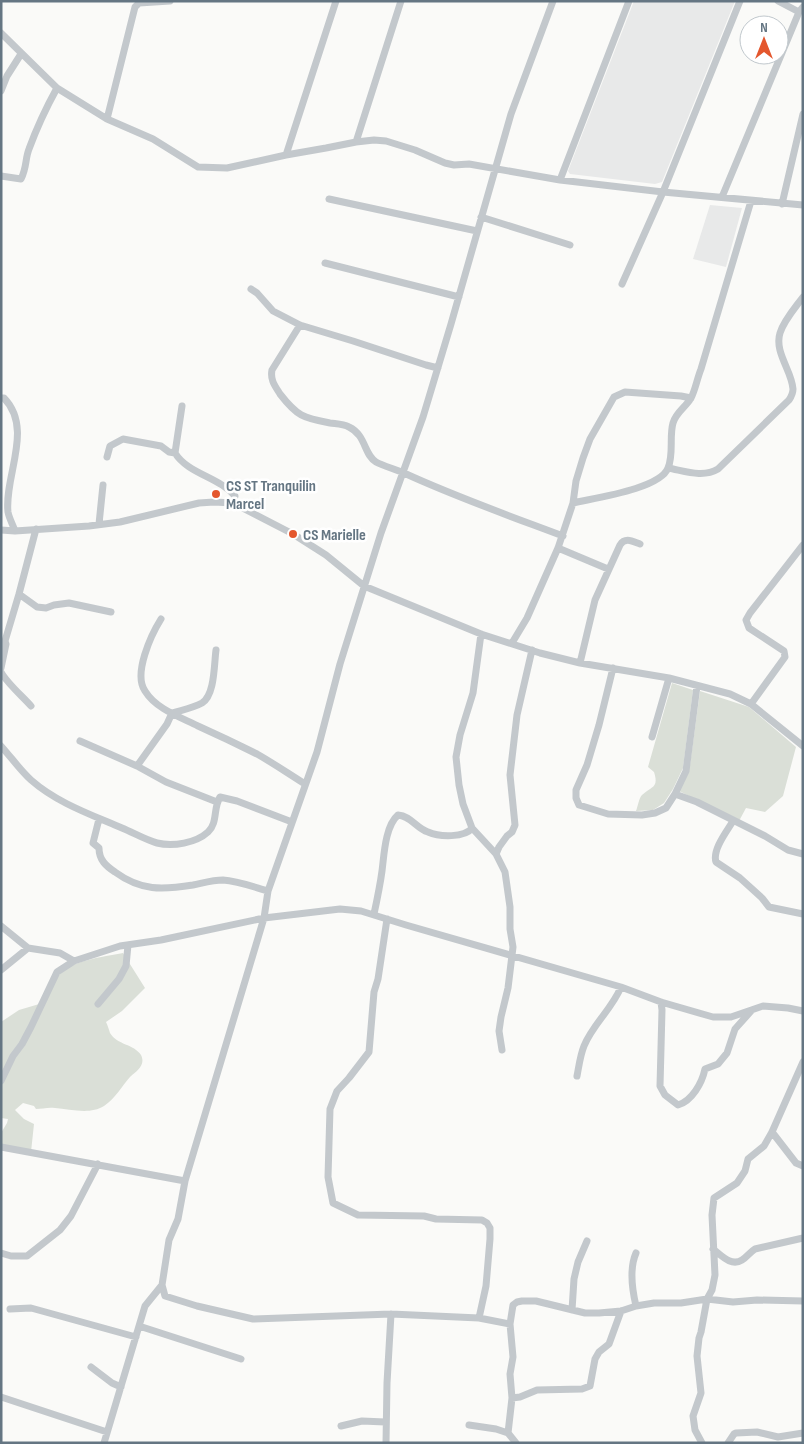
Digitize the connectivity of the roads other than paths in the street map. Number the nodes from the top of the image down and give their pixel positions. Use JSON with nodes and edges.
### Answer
{"nodes":[{"id":1,"x":170,"y":1,"type":"edge"},
{"id":2,"x":336,"y":1,"type":"edge"},
{"id":3,"x":401,"y":1,"type":"edge"},
{"id":4,"x":553,"y":1,"type":"edge"},
{"id":5,"x":630,"y":1,"type":"edge"},
{"id":6,"x":740,"y":1,"type":"edge"},
{"id":7,"x":778,"y":1,"type":"edge"},
{"id":8,"x":801,"y":10,"type":"edge"},
{"id":9,"x":1,"y":33,"type":"edge"},
{"id":10,"x":22,"y":54,"type":"junction"},
{"id":11,"x":57,"y":88,"type":"junction"},
{"id":12,"x":1,"y":91,"type":"edge"},
{"id":13,"x":803,"y":114,"type":"edge"},
{"id":14,"x":107,"y":119,"type":"junction"},
{"id":15,"x":356,"y":142,"type":"junction"},
{"id":16,"x":286,"y":155,"type":"junction"},
{"id":17,"x":496,"y":168,"type":"junction"},
{"id":18,"x":1,"y":176,"type":"edge"},
{"id":19,"x":560,"y":180,"type":"junction"},
{"id":20,"x":663,"y":192,"type":"junction"},
{"id":21,"x":722,"y":197,"type":"junction"},
{"id":22,"x":329,"y":199,"type":"dead end"},
{"id":23,"x":751,"y":201,"type":"junction"},
{"id":24,"x":782,"y":204,"type":"junction"},
{"id":25,"x":803,"y":205,"type":"edge"},
{"id":26,"x":481,"y":217,"type":"junction"},
{"id":27,"x":477,"y":231,"type":"junction"},
{"id":28,"x":570,"y":245,"type":"dead end"},
{"id":29,"x":325,"y":262,"type":"dead end"},
{"id":30,"x":622,"y":284,"type":"dead end"},
{"id":31,"x":251,"y":289,"type":"dead end"},
{"id":32,"x":459,"y":297,"type":"junction"},
{"id":33,"x":803,"y":297,"type":"edge"},
{"id":34,"x":300,"y":325,"type":"junction"},
{"id":35,"x":438,"y":368,"type":"junction"},
{"id":36,"x":1,"y":398,"type":"edge"},
{"id":37,"x":691,"y":398,"type":"junction"},
{"id":38,"x":182,"y":406,"type":"dead end"},
{"id":39,"x":175,"y":453,"type":"junction"},
{"id":40,"x":107,"y":457,"type":"dead end"},
{"id":41,"x":668,"y":468,"type":"junction"},
{"id":42,"x":403,"y":473,"type":"junction"},
{"id":43,"x":103,"y":485,"type":"dead end"},
{"id":44,"x":233,"y":503,"type":"junction"},
{"id":45,"x":573,"y":503,"type":"junction"},
{"id":46,"x":99,"y":524,"type":"junction"},
{"id":47,"x":36,"y":529,"type":"junction"},
{"id":48,"x":1,"y":530,"type":"edge"},
{"id":49,"x":15,"y":531,"type":"junction"},
{"id":50,"x":563,"y":536,"type":"junction"},
{"id":51,"x":640,"y":544,"type":"dead end"},
{"id":52,"x":803,"y":545,"type":"edge"},
{"id":53,"x":558,"y":548,"type":"junction"},
{"id":54,"x":608,"y":569,"type":"junction"},
{"id":55,"x":364,"y":586,"type":"junction"},
{"id":56,"x":19,"y":594,"type":"junction"},
{"id":57,"x":111,"y":612,"type":"dead end"},
{"id":58,"x":161,"y":620,"type":"dead end"},
{"id":59,"x":481,"y":634,"type":"junction"},
{"id":60,"x":3,"y":643,"type":"edge"},
{"id":61,"x":512,"y":643,"type":"junction"},
{"id":62,"x":216,"y":650,"type":"dead end"},
{"id":63,"x":532,"y":650,"type":"junction"},
{"id":64,"x":580,"y":663,"type":"junction"},
{"id":65,"x":613,"y":668,"type":"junction"},
{"id":66,"x":1,"y":670,"type":"edge"},
{"id":67,"x":669,"y":678,"type":"junction"},
{"id":68,"x":697,"y":686,"type":"junction"},
{"id":69,"x":751,"y":704,"type":"junction"},
{"id":70,"x":31,"y":706,"type":"dead end"},
{"id":71,"x":172,"y":713,"type":"junction"},
{"id":72,"x":652,"y":737,"type":"dead end"},
{"id":73,"x":80,"y":741,"type":"dead end"},
{"id":74,"x":1,"y":746,"type":"edge"},
{"id":75,"x":803,"y":746,"type":"edge"},
{"id":76,"x":138,"y":766,"type":"junction"},
{"id":77,"x":305,"y":784,"type":"junction"},
{"id":78,"x":675,"y":794,"type":"junction"},
{"id":79,"x":217,"y":802,"type":"junction"},
{"id":80,"x":99,"y":819,"type":"junction"},
{"id":81,"x":733,"y":821,"type":"junction"},
{"id":82,"x":292,"y":822,"type":"junction"},
{"id":83,"x":472,"y":828,"type":"junction"},
{"id":84,"x":496,"y":854,"type":"junction"},
{"id":85,"x":803,"y":854,"type":"edge"},
{"id":86,"x":268,"y":891,"type":"junction"},
{"id":87,"x":374,"y":914,"type":"junction"},
{"id":88,"x":803,"y":914,"type":"edge"},
{"id":89,"x":264,"y":918,"type":"junction"},
{"id":90,"x":387,"y":918,"type":"junction"},
{"id":91,"x":1,"y":926,"type":"edge"},
{"id":92,"x":128,"y":945,"type":"junction"},
{"id":93,"x":28,"y":948,"type":"junction"},
{"id":94,"x":513,"y":956,"type":"junction"},
{"id":95,"x":74,"y":961,"type":"junction"},
{"id":96,"x":1,"y":970,"type":"edge"},
{"id":97,"x":621,"y":987,"type":"junction"},
{"id":98,"x":661,"y":1002,"type":"junction"},
{"id":99,"x":98,"y":1004,"type":"dead end"},
{"id":100,"x":752,"y":1010,"type":"junction"},
{"id":101,"x":803,"y":1011,"type":"edge"},
{"id":102,"x":502,"y":1050,"type":"dead end"},
{"id":103,"x":803,"y":1062,"type":"edge"},
{"id":104,"x":577,"y":1076,"type":"dead end"},
{"id":105,"x":1,"y":1081,"type":"edge"},
{"id":106,"x":772,"y":1132,"type":"junction"},
{"id":107,"x":1,"y":1147,"type":"edge"},
{"id":108,"x":98,"y":1164,"type":"junction"},
{"id":109,"x":803,"y":1166,"type":"edge"},
{"id":110,"x":185,"y":1181,"type":"junction"},
{"id":111,"x":803,"y":1238,"type":"edge"},
{"id":112,"x":587,"y":1241,"type":"dead end"},
{"id":113,"x":713,"y":1249,"type":"junction"},
{"id":114,"x":1,"y":1253,"type":"edge"},
{"id":115,"x":636,"y":1253,"type":"dead end"},
{"id":116,"x":162,"y":1285,"type":"junction"},
{"id":117,"x":707,"y":1299,"type":"junction"},
{"id":118,"x":803,"y":1301,"type":"edge"},
{"id":119,"x":636,"y":1306,"type":"junction"},
{"id":120,"x":10,"y":1309,"type":"dead end"},
{"id":121,"x":572,"y":1310,"type":"junction"},
{"id":122,"x":622,"y":1311,"type":"junction"},
{"id":123,"x":391,"y":1314,"type":"junction"},
{"id":124,"x":479,"y":1318,"type":"junction"},
{"id":125,"x":510,"y":1324,"type":"junction"},
{"id":126,"x":139,"y":1326,"type":"junction"},
{"id":127,"x":136,"y":1337,"type":"junction"},
{"id":128,"x":241,"y":1359,"type":"dead end"},
{"id":129,"x":91,"y":1368,"type":"dead end"},
{"id":130,"x":121,"y":1387,"type":"junction"},
{"id":131,"x":1,"y":1397,"type":"edge"},
{"id":132,"x":512,"y":1398,"type":"junction"},
{"id":133,"x":385,"y":1422,"type":"junction"},
{"id":134,"x":469,"y":1425,"type":"dead end"},
{"id":135,"x":342,"y":1426,"type":"dead end"},
{"id":136,"x":107,"y":1432,"type":"junction"},
{"id":137,"x":508,"y":1433,"type":"junction"},
{"id":138,"x":803,"y":1433,"type":"edge"},
{"id":139,"x":104,"y":1443,"type":"edge"},
{"id":140,"x":386,"y":1443,"type":"edge"},
{"id":141,"x":516,"y":1443,"type":"edge"},
{"id":142,"x":702,"y":1443,"type":"edge"},
{"id":143,"x":728,"y":1443,"type":"edge"}],
"edges":[{"from":1,"to":14,"type":"street"},
{"from":2,"to":16,"type":"street"},
{"from":3,"to":15,"type":"street"},
{"from":4,"to":17,"type":"street"},
{"from":5,"to":19,"type":"street"},
{"from":6,"to":20,"type":"street"},
{"from":7,"to":8,"type":"street"},
{"from":8,"to":21,"type":"street"},
{"from":9,"to":10,"type":"street"},
{"from":10,"to":11,"type":"street"},
{"from":10,"to":12,"type":"street"},
{"from":11,"to":14,"type":"street"},
{"from":11,"to":18,"type":"street"},
{"from":13,"to":24,"type":"street"},
{"from":14,"to":16,"type":"street"},
{"from":15,"to":16,"type":"street"},
{"from":15,"to":17,"type":"street"},
{"from":17,"to":19,"type":"street"},
{"from":17,"to":26,"type":"street"},
{"from":19,"to":20,"type":"street"},
{"from":20,"to":21,"type":"street"},
{"from":20,"to":30,"type":"street"},
{"from":21,"to":23,"type":"street"},
{"from":22,"to":27,"type":"street"},
{"from":23,"to":24,"type":"street"},
{"from":23,"to":37,"type":"street"},
{"from":24,"to":25,"type":"street"},
{"from":26,"to":27,"type":"street"},
{"from":26,"to":28,"type":"street"},
{"from":27,"to":32,"type":"street"},
{"from":29,"to":32,"type":"street"},
{"from":31,"to":34,"type":"street"},
{"from":32,"to":35,"type":"street"},
{"from":33,"to":41,"type":"street"},
{"from":34,"to":35,"type":"street"},
{"from":34,"to":42,"type":"street"},
{"from":35,"to":42,"type":"street"},
{"from":36,"to":49,"type":"street"},
{"from":37,"to":41,"type":"street"},
{"from":37,"to":45,"type":"street"},
{"from":38,"to":39,"type":"street"},
{"from":39,"to":40,"type":"street"},
{"from":39,"to":44,"type":"street"},
{"from":41,"to":45,"type":"street"},
{"from":42,"to":50,"type":"street"},
{"from":42,"to":55,"type":"street"},
{"from":43,"to":46,"type":"street"},
{"from":44,"to":46,"type":"street"},
{"from":44,"to":55,"type":"street"},
{"from":45,"to":50,"type":"street"},
{"from":46,"to":47,"type":"street"},
{"from":47,"to":49,"type":"street"},
{"from":47,"to":56,"type":"street"},
{"from":48,"to":49,"type":"street"},
{"from":50,"to":53,"type":"street"},
{"from":51,"to":54,"type":"street"},
{"from":52,"to":69,"type":"street"},
{"from":53,"to":54,"type":"street"},
{"from":53,"to":61,"type":"street"},
{"from":54,"to":64,"type":"street"},
{"from":55,"to":59,"type":"street"},
{"from":55,"to":77,"type":"street"},
{"from":56,"to":57,"type":"street"},
{"from":56,"to":60,"type":"street"},
{"from":58,"to":71,"type":"street"},
{"from":59,"to":61,"type":"street"},
{"from":59,"to":83,"type":"street"},
{"from":60,"to":66,"type":"street"},
{"from":61,"to":63,"type":"street"},
{"from":62,"to":71,"type":"street"},
{"from":63,"to":64,"type":"street"},
{"from":63,"to":84,"type":"street"},
{"from":64,"to":65,"type":"street"},
{"from":65,"to":67,"type":"street"},
{"from":65,"to":78,"type":"street"},
{"from":66,"to":70,"type":"street"},
{"from":67,"to":68,"type":"street"},
{"from":67,"to":72,"type":"street"},
{"from":68,"to":69,"type":"street"},
{"from":68,"to":78,"type":"street"},
{"from":69,"to":75,"type":"street"},
{"from":71,"to":76,"type":"street"},
{"from":71,"to":77,"type":"street"},
{"from":73,"to":76,"type":"street"},
{"from":74,"to":80,"type":"street"},
{"from":76,"to":79,"type":"street"},
{"from":77,"to":82,"type":"street"},
{"from":78,"to":81,"type":"street"},
{"from":79,"to":80,"type":"street"},
{"from":79,"to":82,"type":"street"},
{"from":80,"to":86,"type":"street"},
{"from":81,"to":85,"type":"street"},
{"from":81,"to":88,"type":"street"},
{"from":82,"to":86,"type":"street"},
{"from":83,"to":84,"type":"street"},
{"from":83,"to":87,"type":"street"},
{"from":84,"to":94,"type":"street"},
{"from":86,"to":89,"type":"street"},
{"from":87,"to":89,"type":"street"},
{"from":87,"to":90,"type":"street"},
{"from":89,"to":92,"type":"street"},
{"from":89,"to":110,"type":"street"},
{"from":90,"to":94,"type":"street"},
{"from":90,"to":124,"type":"street"},
{"from":91,"to":93,"type":"street"},
{"from":92,"to":95,"type":"street"},
{"from":92,"to":99,"type":"street"},
{"from":93,"to":95,"type":"street"},
{"from":93,"to":96,"type":"street"},
{"from":94,"to":97,"type":"street"},
{"from":94,"to":102,"type":"street"},
{"from":95,"to":105,"type":"street"},
{"from":97,"to":98,"type":"street"},
{"from":97,"to":104,"type":"street"},
{"from":98,"to":100,"type":"street"},
{"from":98,"to":100,"type":"street"},
{"from":100,"to":101,"type":"street"},
{"from":103,"to":106,"type":"street"},
{"from":106,"to":109,"type":"street"},
{"from":106,"to":113,"type":"street"},
{"from":107,"to":108,"type":"street"},
{"from":108,"to":110,"type":"street"},
{"from":108,"to":114,"type":"street"},
{"from":110,"to":116,"type":"street"},
{"from":111,"to":113,"type":"street"},
{"from":112,"to":121,"type":"street"},
{"from":113,"to":117,"type":"street"},
{"from":115,"to":119,"type":"street"},
{"from":116,"to":123,"type":"street"},
{"from":116,"to":126,"type":"street"},
{"from":117,"to":118,"type":"street"},
{"from":117,"to":119,"type":"street"},
{"from":117,"to":142,"type":"street"},
{"from":119,"to":122,"type":"street"},
{"from":120,"to":127,"type":"street"},
{"from":121,"to":122,"type":"street"},
{"from":121,"to":125,"type":"street"},
{"from":122,"to":132,"type":"street"},
{"from":123,"to":124,"type":"street"},
{"from":123,"to":133,"type":"street"},
{"from":124,"to":125,"type":"street"},
{"from":125,"to":132,"type":"street"},
{"from":126,"to":127,"type":"street"},
{"from":126,"to":128,"type":"street"},
{"from":127,"to":130,"type":"street"},
{"from":129,"to":130,"type":"street"},
{"from":130,"to":136,"type":"street"},
{"from":131,"to":136,"type":"street"},
{"from":132,"to":137,"type":"street"},
{"from":133,"to":135,"type":"street"},
{"from":133,"to":140,"type":"street"},
{"from":134,"to":137,"type":"street"},
{"from":136,"to":139,"type":"street"},
{"from":137,"to":141,"type":"street"},
{"from":138,"to":143,"type":"street"}]}
